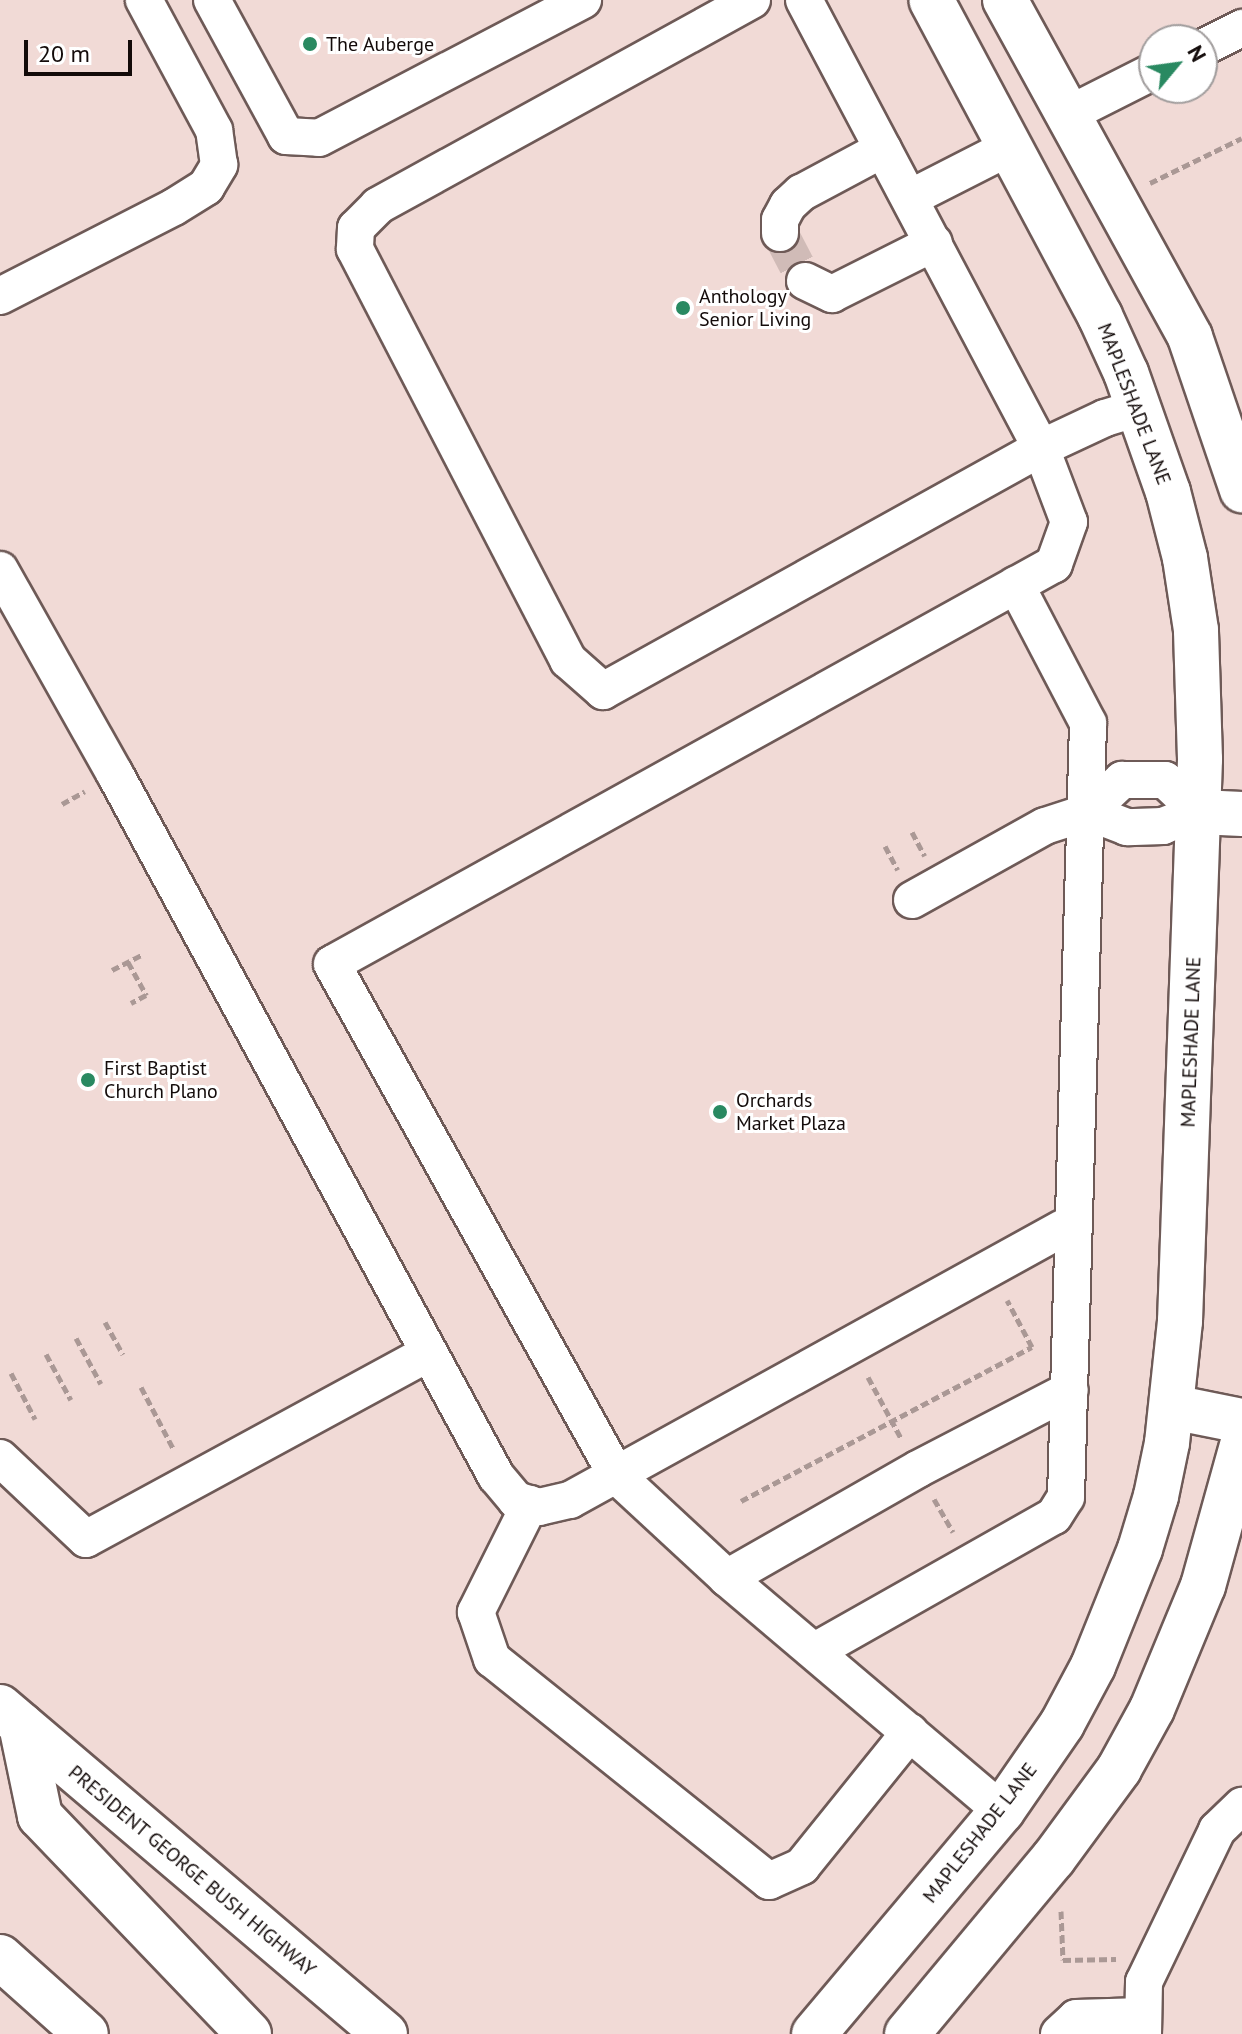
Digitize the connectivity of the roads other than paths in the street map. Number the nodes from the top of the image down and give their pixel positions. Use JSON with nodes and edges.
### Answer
{"nodes":[{"id":1,"x":144,"y":0,"type":"edge"},
{"id":2,"x":212,"y":0,"type":"edge"},
{"id":3,"x":583,"y":0,"type":"edge"},
{"id":4,"x":752,"y":0,"type":"edge"},
{"id":5,"x":804,"y":0,"type":"edge"},
{"id":6,"x":931,"y":0,"type":"edge"},
{"id":7,"x":1005,"y":0,"type":"edge"},
{"id":8,"x":1242,"y":28,"type":"edge"},
{"id":9,"x":1218,"y":40,"type":"edge"},
{"id":10,"x":1138,"y":79,"type":"edge"},
{"id":11,"x":1067,"y":115,"type":"junction"},
{"id":12,"x":1010,"y":147,"type":"junction"},
{"id":13,"x":883,"y":149,"type":"junction"},
{"id":14,"x":910,"y":198,"type":"junction"},
{"id":15,"x":780,"y":233,"type":"dead end"},
{"id":16,"x":934,"y":243,"type":"junction"},
{"id":17,"x":805,"y":281,"type":"dead end"},
{"id":18,"x":0,"y":296,"type":"edge"},
{"id":19,"x":1140,"y":407,"type":"junction"},
{"id":20,"x":1041,"y":448,"type":"junction"},
{"id":21,"x":1242,"y":490,"type":"edge"},
{"id":22,"x":0,"y":570,"type":"edge"},
{"id":23,"x":1016,"y":585,"type":"junction"},
{"id":24,"x":1088,"y":812,"type":"junction"},
{"id":25,"x":1199,"y":812,"type":"junction"},
{"id":26,"x":1242,"y":814,"type":"edge"},
{"id":27,"x":907,"y":888,"type":"road end"},
{"id":28,"x":1072,"y":1223,"type":"junction"},
{"id":29,"x":429,"y":1353,"type":"junction"},
{"id":30,"x":1070,"y":1390,"type":"junction"},
{"id":31,"x":1172,"y":1407,"type":"junction"},
{"id":32,"x":1242,"y":1421,"type":"edge"},
{"id":33,"x":1242,"y":1445,"type":"edge"},
{"id":34,"x":0,"y":1458,"type":"edge"},
{"id":35,"x":617,"y":1476,"type":"junction"},
{"id":36,"x":530,"y":1504,"type":"junction"},
{"id":37,"x":727,"y":1578,"type":"junction"},
{"id":38,"x":815,"y":1651,"type":"junction"},
{"id":39,"x":11,"y":1716,"type":"edge"},
{"id":40,"x":910,"y":1732,"type":"junction"},
{"id":41,"x":1242,"y":1806,"type":"edge"},
{"id":42,"x":1002,"y":1811,"type":"junction"},
{"id":43,"x":1053,"y":1859,"type":"junction"},
{"id":44,"x":0,"y":1957,"type":"edge"},
{"id":45,"x":1143,"y":2025,"type":"edge"},
{"id":46,"x":86,"y":2034,"type":"edge"},
{"id":47,"x":249,"y":2034,"type":"edge"},
{"id":48,"x":385,"y":2034,"type":"edge"},
{"id":49,"x":814,"y":2034,"type":"edge"},
{"id":50,"x":907,"y":2034,"type":"edge"},
{"id":51,"x":1059,"y":2034,"type":"edge"}],
"edges":[{"from":1,"to":18,"type":"lane"},
{"from":2,"to":3,"type":"lane"},
{"from":4,"to":20,"type":"lane"},
{"from":5,"to":13,"type":"lane"},
{"from":6,"to":12,"type":"main road","name":"MAPLESHADE LANE"},
{"from":7,"to":11,"type":"main road"},
{"from":8,"to":9,"type":"lane"},
{"from":10,"to":11,"type":"lane"},
{"from":11,"to":12,"type":"main road"},
{"from":11,"to":21,"type":"main road"},
{"from":12,"to":14,"type":"lane"},
{"from":12,"to":19,"type":"main road","name":"MAPLESHADE LANE"},
{"from":13,"to":14,"type":"lane"},
{"from":13,"to":15,"type":"lane"},
{"from":14,"to":16,"type":"lane"},
{"from":16,"to":17,"type":"lane"},
{"from":16,"to":20,"type":"lane"},
{"from":19,"to":20,"type":"lane"},
{"from":19,"to":25,"type":"main road","name":"MAPLESHADE LANE"},
{"from":20,"to":23,"type":"lane"},
{"from":22,"to":29,"type":"lane"},
{"from":23,"to":24,"type":"lane"},
{"from":23,"to":35,"type":"lane"},
{"from":24,"to":25,"type":"lane"},
{"from":24,"to":27,"type":"lane"},
{"from":24,"to":28,"type":"lane"},
{"from":25,"to":26,"type":"main road"},
{"from":25,"to":31,"type":"main road","name":"MAPLESHADE LANE"},
{"from":28,"to":30,"type":"lane"},
{"from":28,"to":35,"type":"lane"},
{"from":29,"to":34,"type":"lane"},
{"from":29,"to":36,"type":"lane"},
{"from":30,"to":37,"type":"lane"},
{"from":30,"to":38,"type":"lane"},
{"from":31,"to":32,"type":"main road"},
{"from":31,"to":42,"type":"main road","name":"MAPLESHADE LANE"},
{"from":33,"to":43,"type":"main road"},
{"from":35,"to":36,"type":"lane"},
{"from":35,"to":37,"type":"lane"},
{"from":36,"to":40,"type":"lane"},
{"from":37,"to":38,"type":"lane"},
{"from":38,"to":40,"type":"lane"},
{"from":39,"to":47,"type":"main road"},
{"from":39,"to":48,"type":"main road","name":"PRESIDENT GEORGE BUSH HIGHWAY"},
{"from":40,"to":42,"type":"lane"},
{"from":41,"to":45,"type":"lane"},
{"from":42,"to":43,"type":"main road"},
{"from":42,"to":49,"type":"main road","name":"MAPLESHADE LANE"},
{"from":43,"to":50,"type":"main road"},
{"from":44,"to":46,"type":"main road"},
{"from":45,"to":51,"type":"lane"}]}
